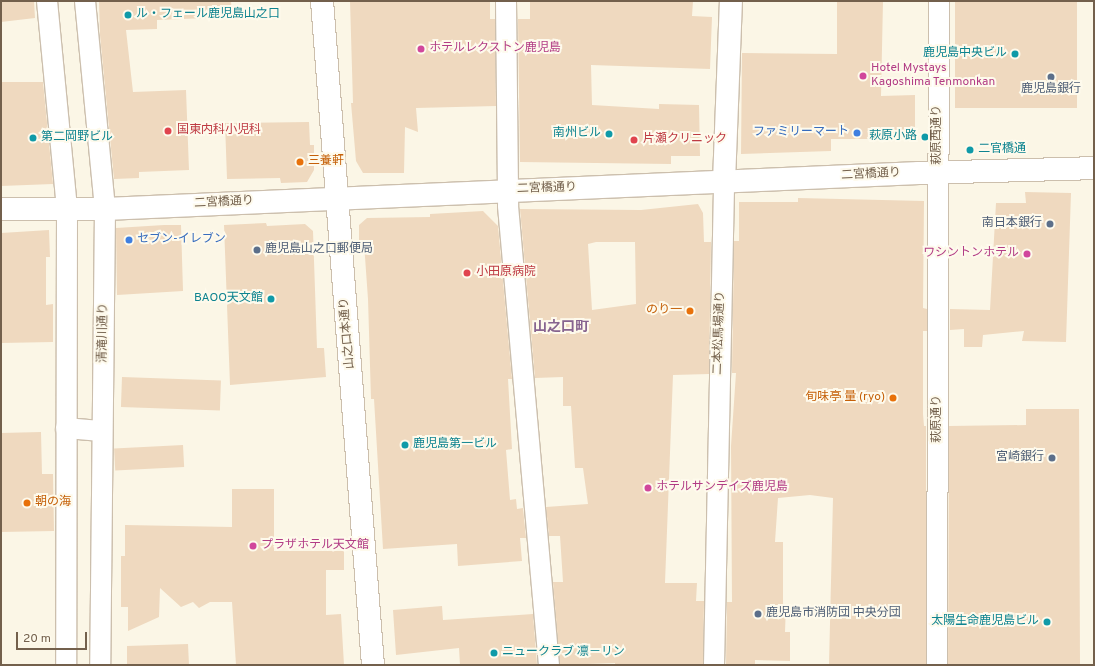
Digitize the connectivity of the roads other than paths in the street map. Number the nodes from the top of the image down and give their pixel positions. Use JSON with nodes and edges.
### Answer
{"nodes":[{"id":1,"x":47,"y":1,"type":"edge"},
{"id":2,"x":85,"y":1,"type":"edge"},
{"id":3,"x":322,"y":1,"type":"edge"},
{"id":4,"x":506,"y":1,"type":"edge"},
{"id":5,"x":731,"y":1,"type":"edge"},
{"id":6,"x":939,"y":1,"type":"edge"},
{"id":7,"x":1094,"y":168,"type":"edge"},
{"id":8,"x":938,"y":172,"type":"junction"},
{"id":9,"x":724,"y":182,"type":"junction"},
{"id":10,"x":507,"y":191,"type":"junction"},
{"id":11,"x":337,"y":198,"type":"junction"},
{"id":12,"x":1,"y":209,"type":"edge"},
{"id":13,"x":67,"y":209,"type":"junction"},
{"id":14,"x":105,"y":209,"type":"junction"},
{"id":15,"x":66,"y":428,"type":"junction"},
{"id":16,"x":102,"y":431,"type":"junction"},
{"id":17,"x":66,"y":637,"type":"junction"},
{"id":18,"x":100,"y":638,"type":"junction"},
{"id":19,"x":66,"y":665,"type":"edge"},
{"id":20,"x":100,"y":665,"type":"edge"},
{"id":21,"x":373,"y":665,"type":"edge"},
{"id":22,"x":549,"y":665,"type":"edge"},
{"id":23,"x":714,"y":665,"type":"edge"},
{"id":24,"x":937,"y":665,"type":"edge"}],
"edges":[{"from":1,"to":13,"type":"street"},
{"from":2,"to":14,"type":"street","name":"清滝川通り"},
{"from":3,"to":11,"type":"street","name":"山之口本通り"},
{"from":4,"to":10,"type":"street"},
{"from":5,"to":9,"type":"street","name":"二本松馬場通り"},
{"from":6,"to":8,"type":"street","name":"萩原西通り"},
{"from":7,"to":8,"type":"street","name":"二宮橋通り"},
{"from":8,"to":9,"type":"street","name":"二宮橋通り"},
{"from":8,"to":24,"type":"street","name":"萩原通り"},
{"from":9,"to":10,"type":"street","name":"二宮橋通り"},
{"from":9,"to":23,"type":"street","name":"二本松馬場通り"},
{"from":10,"to":11,"type":"street","name":"二宮橋通り"},
{"from":10,"to":22,"type":"street"},
{"from":11,"to":14,"type":"street","name":"二宮橋通り"},
{"from":11,"to":21,"type":"street","name":"山之口本通り"},
{"from":12,"to":13,"type":"street","name":"二宮橋通り"},
{"from":13,"to":14,"type":"street","name":"二宮橋通り"},
{"from":13,"to":15,"type":"street"},
{"from":14,"to":16,"type":"street","name":"清滝川通り"},
{"from":15,"to":16,"type":"street"},
{"from":15,"to":17,"type":"street"},
{"from":16,"to":18,"type":"street","name":"清滝川通り"},
{"from":17,"to":18,"type":"street"},
{"from":17,"to":19,"type":"street"},
{"from":18,"to":20,"type":"street","name":"清滝川通り"}]}
